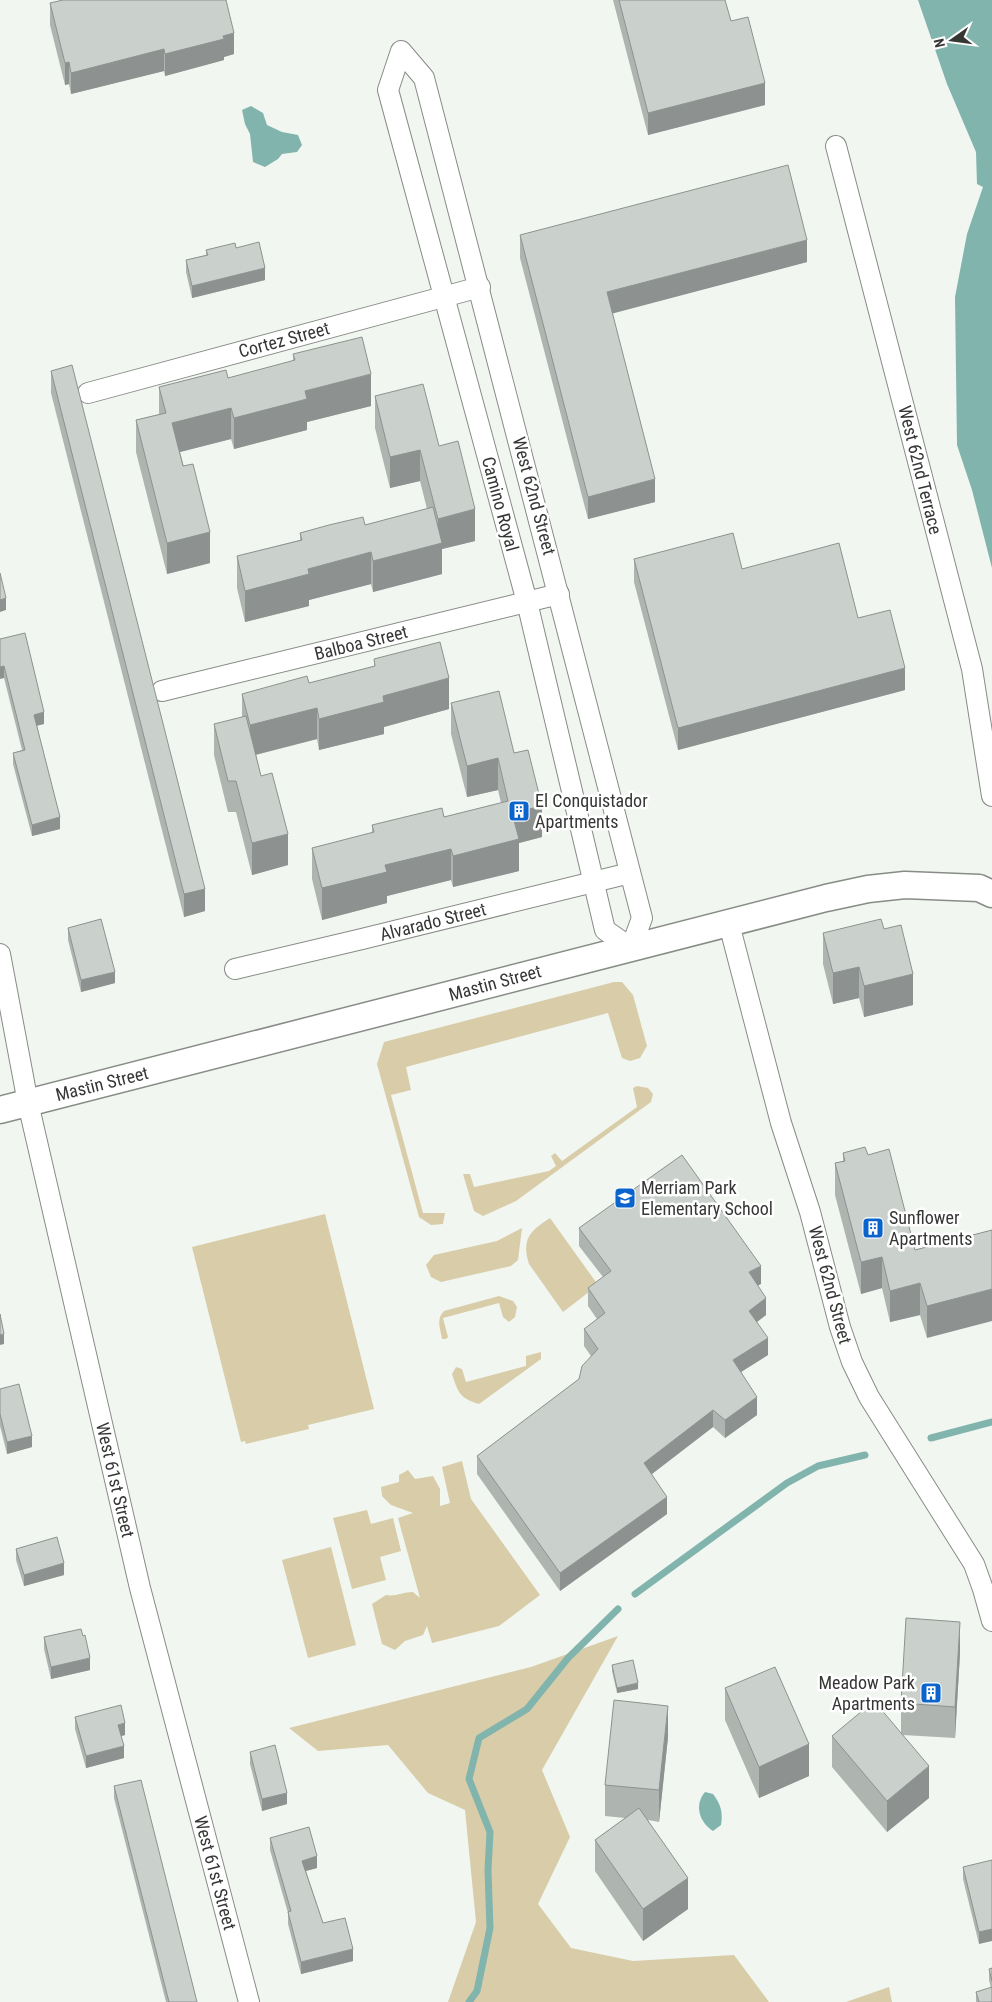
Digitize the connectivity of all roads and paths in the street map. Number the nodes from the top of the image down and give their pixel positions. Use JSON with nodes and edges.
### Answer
{"nodes":[{"id":1,"x":401,"y":51,"type":"joint"},
{"id":2,"x":836,"y":146,"type":"dead end"},
{"id":3,"x":480,"y":287,"type":"junction"},
{"id":4,"x":443,"y":297,"type":"junction"},
{"id":5,"x":88,"y":393,"type":"dead end"},
{"id":6,"x":559,"y":594,"type":"junction"},
{"id":7,"x":527,"y":602,"type":"junction"},
{"id":8,"x":162,"y":691,"type":"dead end"},
{"id":9,"x":992,"y":796,"type":"edge"},
{"id":10,"x":630,"y":873,"type":"junction"},
{"id":11,"x":592,"y":882,"type":"junction"},
{"id":12,"x":992,"y":894,"type":"edge"},
{"id":13,"x":729,"y":924,"type":"junction"},
{"id":14,"x":630,"y":948,"type":"junction"},
{"id":15,"x":0,"y":954,"type":"edge"},
{"id":16,"x":235,"y":969,"type":"dead end"},
{"id":17,"x":28,"y":1103,"type":"junction"},
{"id":18,"x":0,"y":1110,"type":"edge"},
{"id":19,"x":992,"y":1621,"type":"edge"},
{"id":20,"x":249,"y":2002,"type":"edge"}],
"edges":[{"from":1,"to":3,"type":"street","name":"West 62nd Street"},
{"from":1,"to":4,"type":"street","name":"Camino Royal"},
{"from":2,"to":9,"type":"street","name":"West 62nd Terrace"},
{"from":3,"to":4,"type":"street","name":"Cortez Street"},
{"from":3,"to":6,"type":"street","name":"West 62nd Street"},
{"from":4,"to":5,"type":"street","name":"Cortez Street"},
{"from":4,"to":7,"type":"street","name":"Camino Royal"},
{"from":6,"to":7,"type":"street","name":"Balboa Street"},
{"from":6,"to":10,"type":"street","name":"West 62nd Street"},
{"from":7,"to":8,"type":"street","name":"Balboa Street"},
{"from":7,"to":11,"type":"street","name":"Camino Royal"},
{"from":10,"to":11,"type":"street","name":"Alvarado Street"},
{"from":10,"to":14,"type":"street","name":"West 62nd Street"},
{"from":11,"to":14,"type":"street","name":"Camino Royal"},
{"from":11,"to":16,"type":"street","name":"Alvarado Street"},
{"from":12,"to":13,"type":"street","name":"Mastin Street"},
{"from":13,"to":14,"type":"street","name":"Mastin Street"},
{"from":13,"to":19,"type":"street","name":"West 62nd Street"},
{"from":14,"to":17,"type":"street","name":"Mastin Street"},
{"from":15,"to":17,"type":"street","name":"West 61st Street"},
{"from":17,"to":18,"type":"street","name":"Mastin Street"},
{"from":17,"to":20,"type":"street","name":"West 61st Street"}]}
